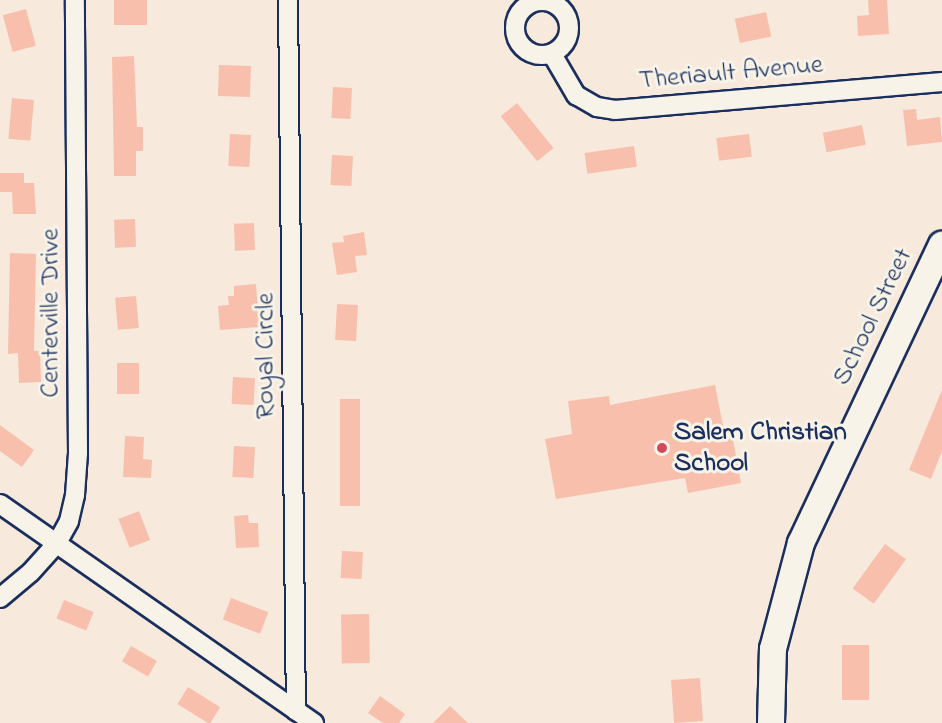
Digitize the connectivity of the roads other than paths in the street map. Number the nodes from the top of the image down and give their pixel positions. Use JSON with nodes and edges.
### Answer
{"nodes":[{"id":1,"x":75,"y":0,"type":"edge"},
{"id":2,"x":288,"y":0,"type":"edge"},
{"id":3,"x":542,"y":0,"type":"edge"},
{"id":4,"x":552,"y":54,"type":"junction"},
{"id":5,"x":942,"y":82,"type":"edge"},
{"id":6,"x":942,"y":245,"type":"edge"},
{"id":7,"x":0,"y":504,"type":"edge"},
{"id":8,"x":57,"y":543,"type":"junction"},
{"id":9,"x":0,"y":598,"type":"edge"},
{"id":10,"x":296,"y":711,"type":"junction"},
{"id":11,"x":314,"y":723,"type":"edge"},
{"id":12,"x":771,"y":723,"type":"edge"}],
"edges":[{"from":1,"to":8,"type":"street","name":"Centerville Drive"},
{"from":2,"to":10,"type":"street","name":"Royal Circle"},
{"from":3,"to":4,"type":"street"},
{"from":3,"to":4,"type":"street"},
{"from":4,"to":5,"type":"street","name":"Theriault Avenue"},
{"from":6,"to":12,"type":"street","name":"School Street"},
{"from":7,"to":8,"type":"street"},
{"from":8,"to":9,"type":"street","name":"Centerville Drive"},
{"from":8,"to":10,"type":"street"},
{"from":10,"to":11,"type":"street"}]}
